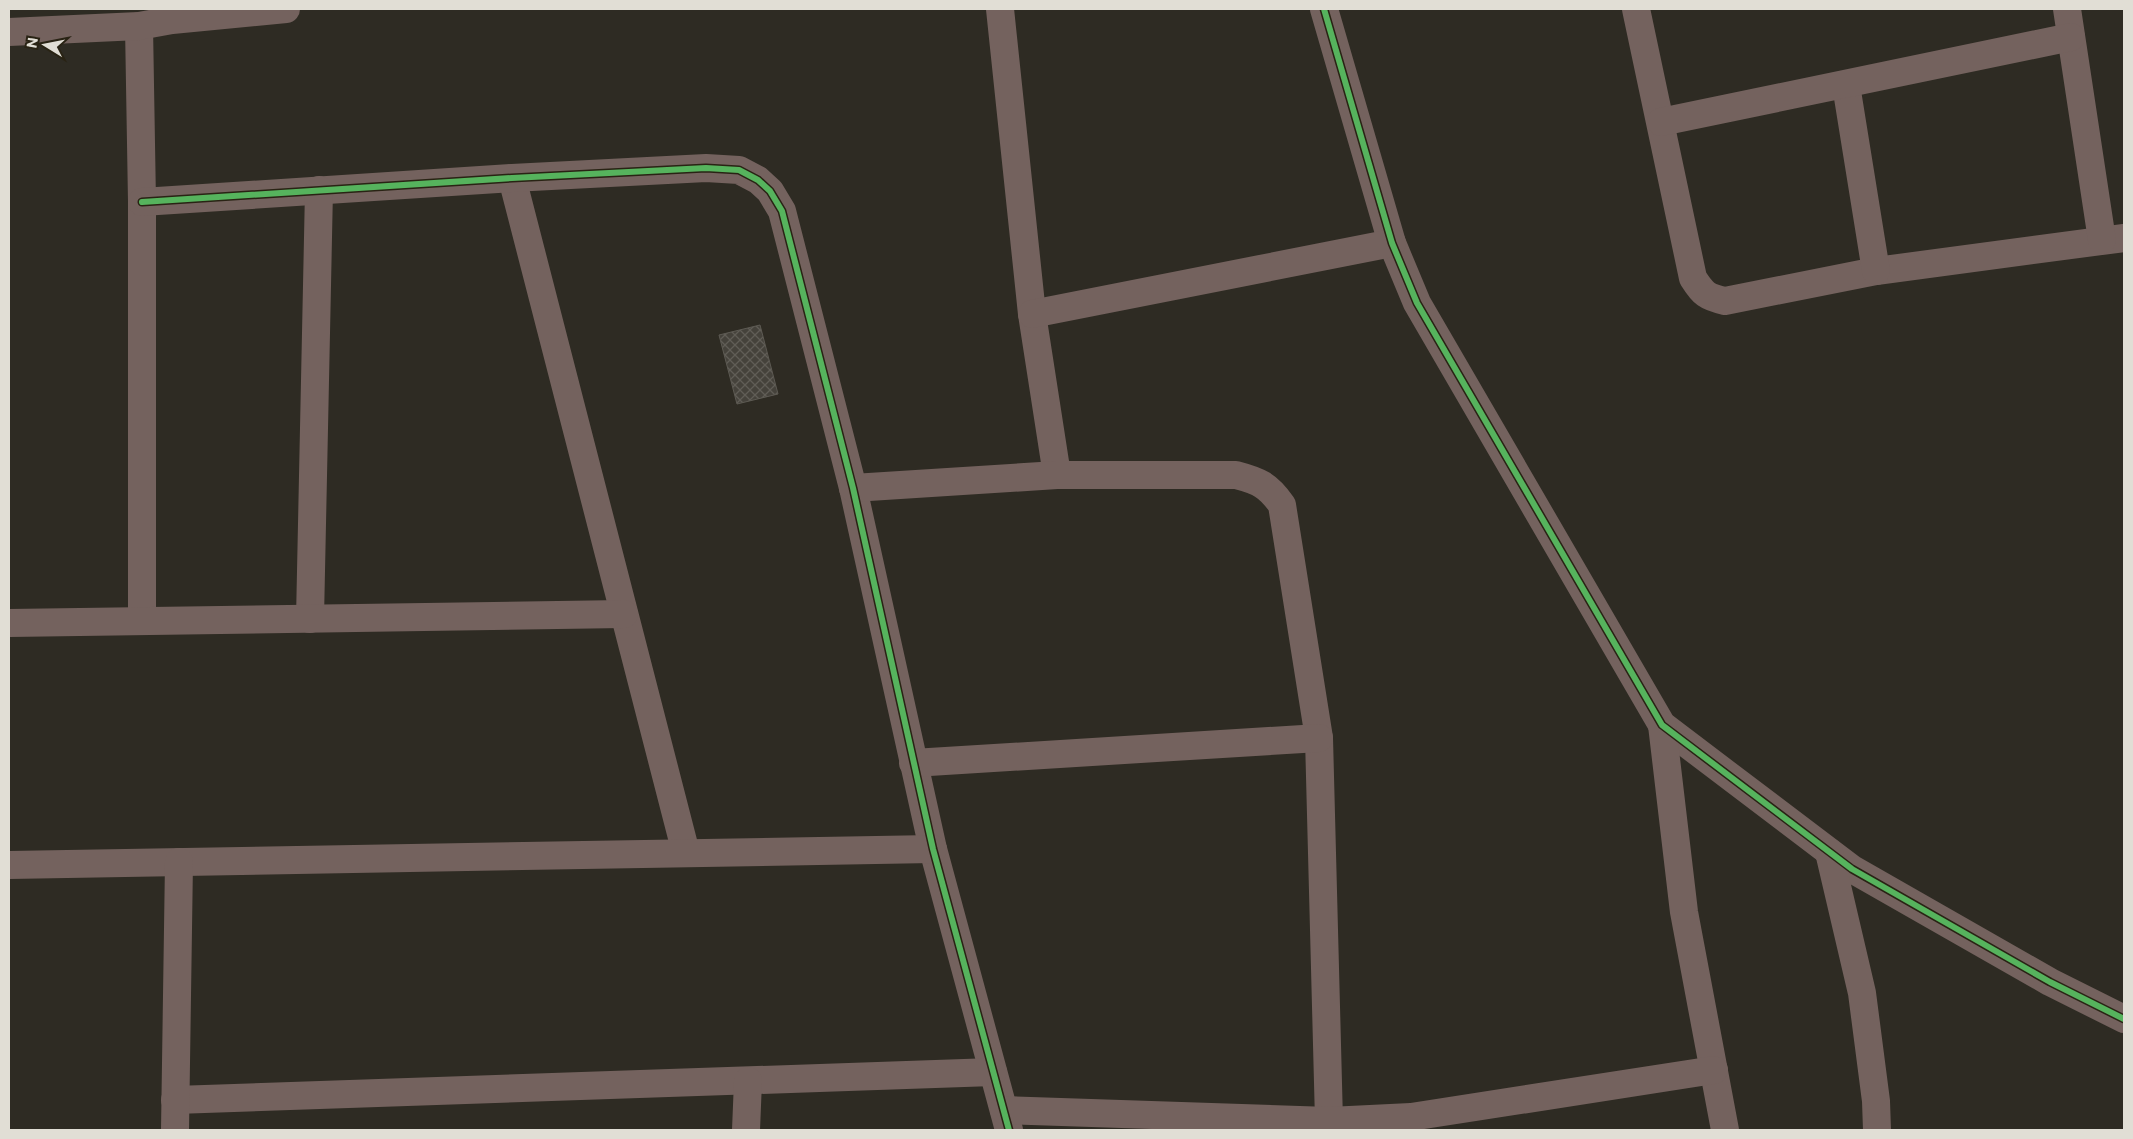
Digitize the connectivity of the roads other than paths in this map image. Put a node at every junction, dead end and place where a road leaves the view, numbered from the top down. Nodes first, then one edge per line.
1 (286, 9) edge
2 (1000, 9) edge
3 (1324, 9) edge
4 (1636, 9) edge
5 (2066, 9) edge
6 (172, 14) edge
7 (139, 26) junction
8 (9, 32) edge
9 (2071, 37) junction
10 (1846, 85) junction
11 (1661, 122) junction
12 (512, 178) junction
13 (319, 190) junction
14 (142, 202) junction
15 (2113, 239) edge
16 (1392, 243) junction
17 (1876, 271) junction
18 (1032, 314) junction
19 (1057, 475) junction
20 (853, 488) junction
21 (624, 614) junction
22 (310, 618) junction
23 (142, 621) junction
24 (9, 623) edge
25 (1662, 725) junction
26 (1319, 738) junction
27 (913, 762) junction
28 (933, 848) junction
29 (1829, 852) junction
30 (686, 853) junction
31 (179, 862) junction
32 (9, 865) edge
33 (2124, 1019) edge
34 (1714, 1070) junction
35 (993, 1072) junction
36 (748, 1080) junction
37 (175, 1100) junction
38 (1006, 1120) edge
39 (1329, 1121) junction
40 (1411, 1124) edge
41 (175, 1130) edge
42 (746, 1130) edge
43 (1725, 1130) edge
44 (1877, 1130) edge

1 - 6 street
2 - 18 street
3 - 16 street
4 - 11 street
5 - 9 street
6 - 7 street
7 - 8 street
7 - 14 street
9 - 10 street
9 - 15 street
10 - 11 street
10 - 17 street
11 - 17 street
12 - 13 street
12 - 20 street
12 - 21 street
13 - 14 street
13 - 22 street
14 - 23 street
15 - 17 street
16 - 18 street
16 - 25 street
18 - 19 street
19 - 20 street
19 - 26 street
20 - 27 street
21 - 22 street
21 - 30 street
22 - 23 street
23 - 24 street
25 - 29 street
25 - 34 street
26 - 27 street
26 - 39 street
27 - 28 street
28 - 30 street
28 - 35 street
29 - 33 street
29 - 44 street
30 - 31 street
31 - 32 street
31 - 37 street
34 - 40 street
34 - 43 street
35 - 36 street
35 - 38 street
36 - 37 street
36 - 42 street
37 - 41 street
38 - 39 street
39 - 40 street

